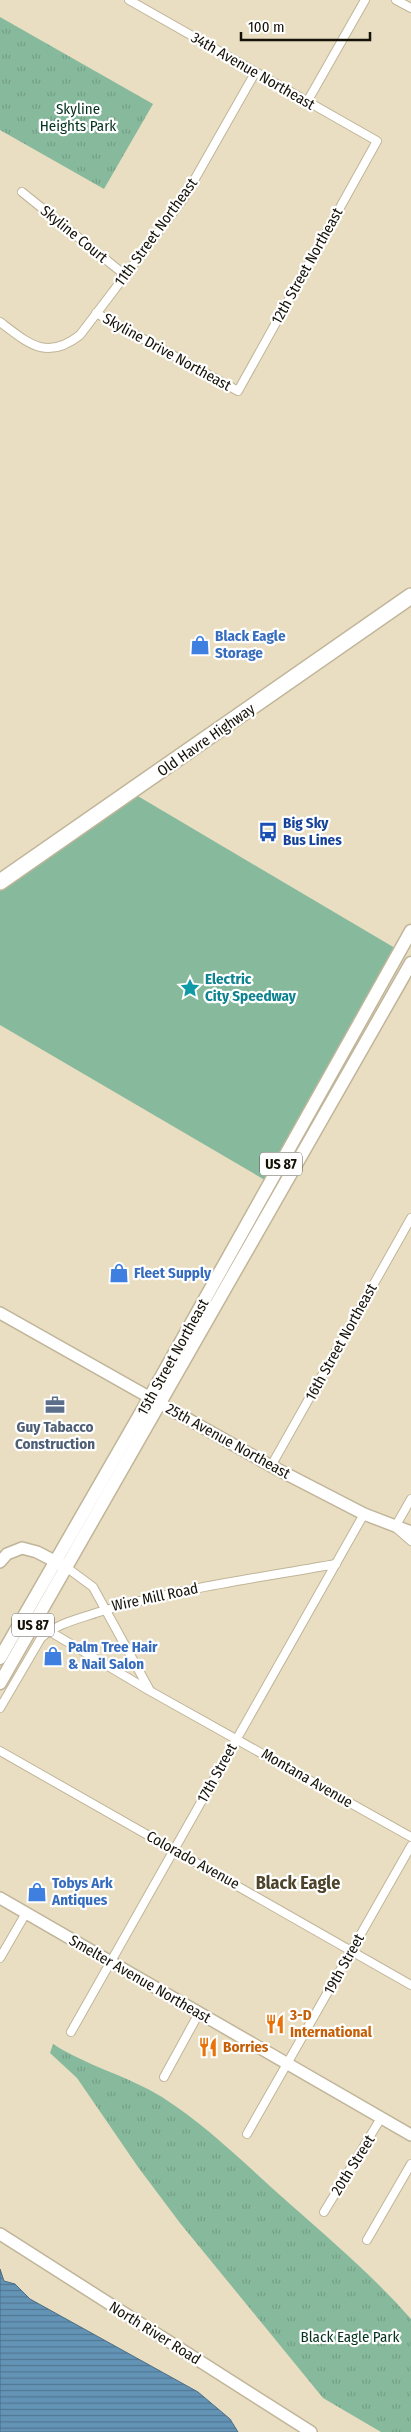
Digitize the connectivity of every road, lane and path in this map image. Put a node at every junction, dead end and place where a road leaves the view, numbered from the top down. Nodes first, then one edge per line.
1 (129, 0) edge
2 (365, 0) edge
3 (396, 0) edge
4 (411, 8) edge
5 (255, 73) junction
6 (307, 102) junction
7 (377, 141) joint
8 (22, 192) dead end
9 (125, 275) junction
10 (96, 313) junction
11 (0, 322) edge
12 (238, 391) joint
13 (410, 598) edge
14 (0, 882) edge
15 (411, 931) edge
16 (411, 963) edge
17 (411, 1218) edge
18 (0, 1313) edge
19 (155, 1400) junction
20 (272, 1466) junction
21 (411, 1498) edge
22 (364, 1514) junction
23 (394, 1527) junction
24 (410, 1535) edge
25 (0, 1562) edge
26 (336, 1564) junction
27 (60, 1565) junction
28 (107, 1610) junction
29 (49, 1631) junction
30 (0, 1658) edge
31 (0, 1683) edge
32 (150, 1691) junction
33 (0, 1708) edge
34 (237, 1738) junction
35 (0, 1751) edge
36 (411, 1837) edge
37 (411, 1846) edge
38 (175, 1850) junction
39 (0, 1898) edge
40 (26, 1913) junction
41 (352, 1950) junction
42 (0, 1958) edge
43 (111, 1962) junction
44 (411, 1985) edge
45 (198, 2013) junction
46 (71, 2032) dead end
47 (288, 2064) junction
48 (164, 2077) dead end
49 (381, 2118) junction
50 (248, 2134) dead end
51 (411, 2134) edge
52 (411, 2164) edge
53 (324, 2212) dead end
54 (0, 2234) edge
55 (367, 2240) dead end
56 (311, 2432) edge

1 - 5 street, 34th Avenue Northeast
2 - 6 street
3 - 4 street
5 - 6 street, 34th Avenue Northeast
5 - 9 street, 11th Street Northeast
6 - 7 street, 34th Avenue Northeast
7 - 12 street, 12th Street Northeast
8 - 9 street, Skyline Court
9 - 10 street, 11th Street Northeast
10 - 11 street, 11th Street Northeast
10 - 12 street, Skyline Drive Northeast
13 - 14 highway, Old Havre Highway
15 - 19 main road, 15th Street Northeast / US 87
16 - 19 main road, 15th Street Northeast / US 87
17 - 20 street, 16th Street Northeast
18 - 19 street, 25th Avenue Northeast
19 - 20 street, 25th Avenue Northeast
19 - 27 main road, 15th Street Northeast / US 87
20 - 22 street, 25th Avenue Northeast
21 - 23 street
22 - 23 street, 25th Avenue Northeast
22 - 26 street, 17th Street
23 - 24 street, 25th Avenue Northeast
25 - 27 street, Wire Mill Road
26 - 28 street, Wire Mill Road
26 - 34 street, 17th Street
27 - 28 street, Wire Mill Road
27 - 30 main road, US 87
27 - 31 main road, US 87
28 - 29 street
28 - 32 street
29 - 32 street, Montana Avenue
29 - 33 street
32 - 34 street, Montana Avenue
34 - 36 street, Montana Avenue
34 - 38 street, 17th Street
35 - 38 street, Colorado Avenue
37 - 41 street, 19th Street
38 - 41 street, Colorado Avenue
38 - 43 street, 17th Street
39 - 40 street, Smelter Avenue Northeast
40 - 42 street
40 - 43 street, Smelter Avenue Northeast
41 - 44 street, Colorado Avenue
41 - 47 street, 19th Street
43 - 45 street, Smelter Avenue Northeast
43 - 46 street, 17th Street
45 - 47 street, Smelter Avenue Northeast
45 - 48 street
47 - 49 street, Smelter Avenue Northeast
47 - 50 street, 19th Street
49 - 51 street, Smelter Avenue Northeast
49 - 53 street, 20th Street
52 - 55 street
54 - 56 street, North River Road

